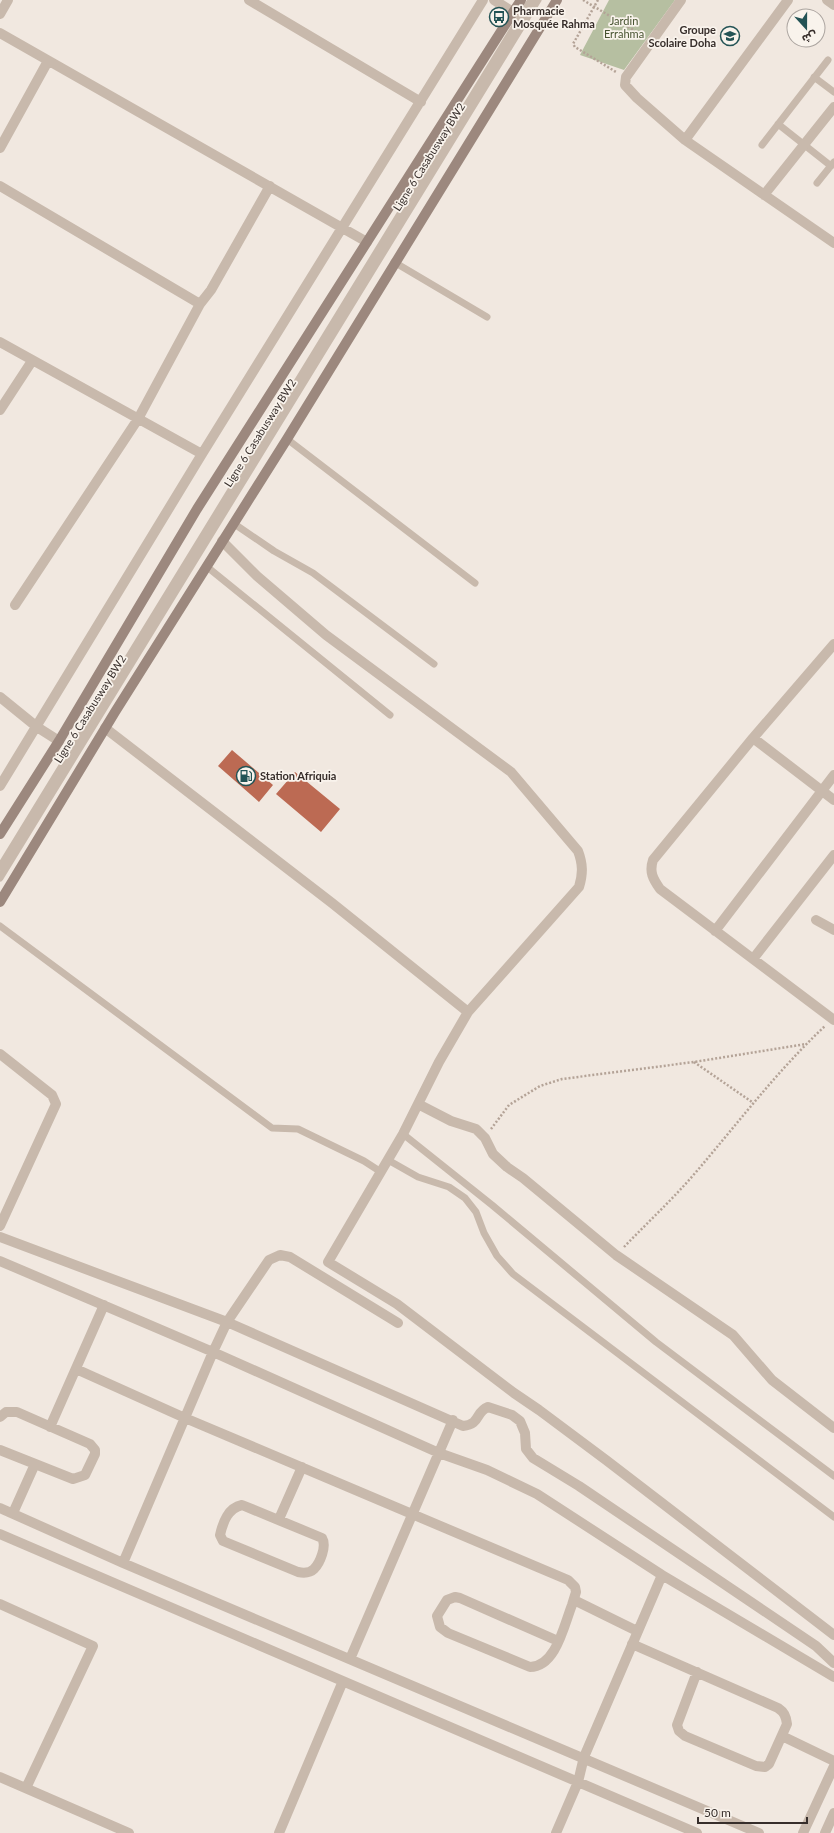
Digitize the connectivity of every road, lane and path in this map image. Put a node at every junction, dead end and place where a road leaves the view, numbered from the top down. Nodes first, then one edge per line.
1 (8, 0) edge
2 (249, 0) edge
3 (483, 0) edge
4 (494, 0) edge
5 (521, 0) edge
6 (531, 0) edge
7 (538, 0) edge
8 (556, 0) edge
9 (583, 0) edge
10 (598, 0) edge
11 (681, 0) edge
12 (788, 0) edge
13 (827, 0) edge
14 (834, 6) edge
15 (594, 7) junction
16 (513, 12) junction
17 (0, 14) edge
18 (0, 33) edge
19 (652, 41) junction
20 (828, 60) dead end
21 (48, 62) junction
22 (626, 77) junction
23 (814, 77) junction
24 (834, 92) edge
25 (421, 102) junction
26 (834, 107) edge
27 (778, 124) junction
28 (685, 140) junction
29 (805, 144) junction
30 (762, 145) dead end
31 (0, 148) edge
32 (832, 164) edge
33 (817, 184) dead end
34 (0, 186) edge
35 (270, 186) junction
36 (764, 195) junction
37 (342, 228) junction
38 (367, 242) junction
39 (834, 243) edge
40 (394, 262) junction
41 (200, 304) junction
42 (487, 317) dead end
43 (0, 342) edge
44 (32, 360) junction
45 (0, 410) edge
46 (138, 419) junction
47 (287, 439) junction
48 (202, 454) junction
49 (233, 523) junction
50 (222, 541) junction
51 (206, 566) junction
52 (475, 583) dead end
53 (15, 605) dead end
54 (834, 644) edge
55 (434, 664) dead end
56 (0, 697) edge
57 (390, 715) dead end
58 (37, 727) junction
59 (105, 728) junction
60 (753, 738) junction
61 (58, 741) junction
62 (834, 775) edge
63 (0, 786) edge
64 (822, 791) junction
65 (834, 800) edge
66 (0, 834) edge
67 (834, 856) edge
68 (0, 867) edge
69 (0, 878) edge
70 (0, 902) edge
71 (816, 920) dead end
72 (0, 926) edge
73 (715, 930) junction
74 (834, 930) edge
75 (753, 959) junction
76 (468, 1012) junction
77 (833, 1019) edge
78 (806, 1044) junction
79 (0, 1054) edge
80 (694, 1062) junction
81 (752, 1102) junction
82 (418, 1104) junction
83 (403, 1134) junction
84 (485, 1138) junction
85 (388, 1160) junction
86 (381, 1172) junction
87 (0, 1226) edge
88 (0, 1237) edge
89 (616, 1255) junction
90 (0, 1261) edge
91 (104, 1305) junction
92 (227, 1322) junction
93 (398, 1323) dead end
94 (213, 1352) junction
95 (76, 1369) junction
96 (0, 1417) edge
97 (185, 1418) junction
98 (453, 1420) junction
99 (50, 1427) junction
100 (834, 1428) edge
101 (0, 1450) edge
102 (439, 1453) junction
103 (35, 1464) junction
104 (302, 1467) junction
105 (834, 1476) edge
106 (0, 1508) edge
107 (14, 1513) junction
108 (412, 1513) junction
109 (834, 1517) edge
110 (279, 1519) junction
111 (0, 1534) edge
112 (123, 1563) junction
113 (662, 1575) junction
114 (574, 1600) junction
115 (0, 1604) edge
116 (637, 1631) junction
117 (834, 1635) edge
118 (558, 1641) junction
119 (632, 1644) junction
120 (350, 1659) junction
121 (834, 1663) edge
122 (696, 1672) junction
123 (834, 1677) edge
124 (343, 1681) junction
125 (782, 1736) junction
126 (584, 1758) junction
127 (834, 1761) edge
128 (834, 1766) edge
129 (0, 1777) edge
130 (578, 1782) junction
131 (26, 1788) junction
132 (834, 1813) edge
133 (129, 1833) edge
134 (279, 1833) edge
135 (556, 1833) edge
136 (697, 1833) edge
137 (759, 1833) edge
138 (803, 1833) edge
139 (825, 1833) edge

1 - 17 street
2 - 25 street
3 - 25 street
4 - 16 street
5 - 16 main road
6 - 68 lane, Ligne 6 Casabusway BW2
7 - 69 lane, Ligne 6 Casabusway BW2
8 - 40 main road
9 - 15 path
10 - 15 path
11 - 19 street
12 - 28 street
13 - 14 street
15 - 19 path
15 - 22 path
16 - 38 main road
18 - 21 street
19 - 22 street
20 - 23 lane
21 - 31 street
21 - 35 street
22 - 28 street
23 - 24 lane
23 - 27 lane
25 - 37 street
26 - 29 street
27 - 29 lane
27 - 30 lane
28 - 36 street
29 - 32 lane
29 - 36 street
32 - 33 lane
34 - 41 street
35 - 37 street
35 - 41 street
36 - 39 street
37 - 38 street
37 - 48 street
38 - 61 main road
40 - 42 lane
40 - 47 main road
41 - 46 street
43 - 44 street
44 - 45 street
44 - 46 street
46 - 48 street
46 - 53 street
47 - 49 main road
47 - 52 lane
48 - 58 street
49 - 50 main road
49 - 55 lane
50 - 51 main road
50 - 76 street
51 - 57 lane
51 - 59 main road
54 - 60 street
56 - 58 street
58 - 61 street
58 - 63 street
59 - 70 main road
59 - 76 street
60 - 64 street
60 - 73 street
61 - 66 main road
62 - 64 street
64 - 65 street
64 - 73 street
67 - 75 street
71 - 74 street
72 - 86 lane
73 - 75 street
75 - 77 street
76 - 82 street
77 - 78 path
78 - 80 path
78 - 81 path
79 - 87 street
80 - 81 path
80 - 84 path
81 - 89 path
82 - 83 street
82 - 84 street
83 - 85 street
83 - 105 lane
84 - 89 street
85 - 86 street
85 - 109 lane
86 - 117 street
88 - 92 street
89 - 100 street
90 - 91 street
91 - 94 street
91 - 95 street
92 - 93 street
92 - 94 street
92 - 98 street
94 - 97 street
94 - 102 street
95 - 97 street
95 - 99 street
96 - 99 street
97 - 104 street
97 - 112 street
98 - 102 street
98 - 121 street
99 - 103 street
101 - 103 street
102 - 108 street
102 - 113 street
103 - 107 street
104 - 108 street
104 - 110 street
106 - 107 street
107 - 112 street
108 - 114 street
108 - 120 street
110 - 110 street
111 - 124 street
112 - 120 street
113 - 116 street
113 - 123 street
114 - 116 street
114 - 118 street
115 - 131 street
116 - 119 street
118 - 118 street
119 - 122 street
119 - 126 street
120 - 126 street
122 - 125 street
122 - 125 street
124 - 130 street
124 - 134 street
125 - 127 street
126 - 130 street
126 - 137 street
128 - 138 street
129 - 131 street
130 - 135 street
130 - 136 street
131 - 133 street
132 - 139 street

